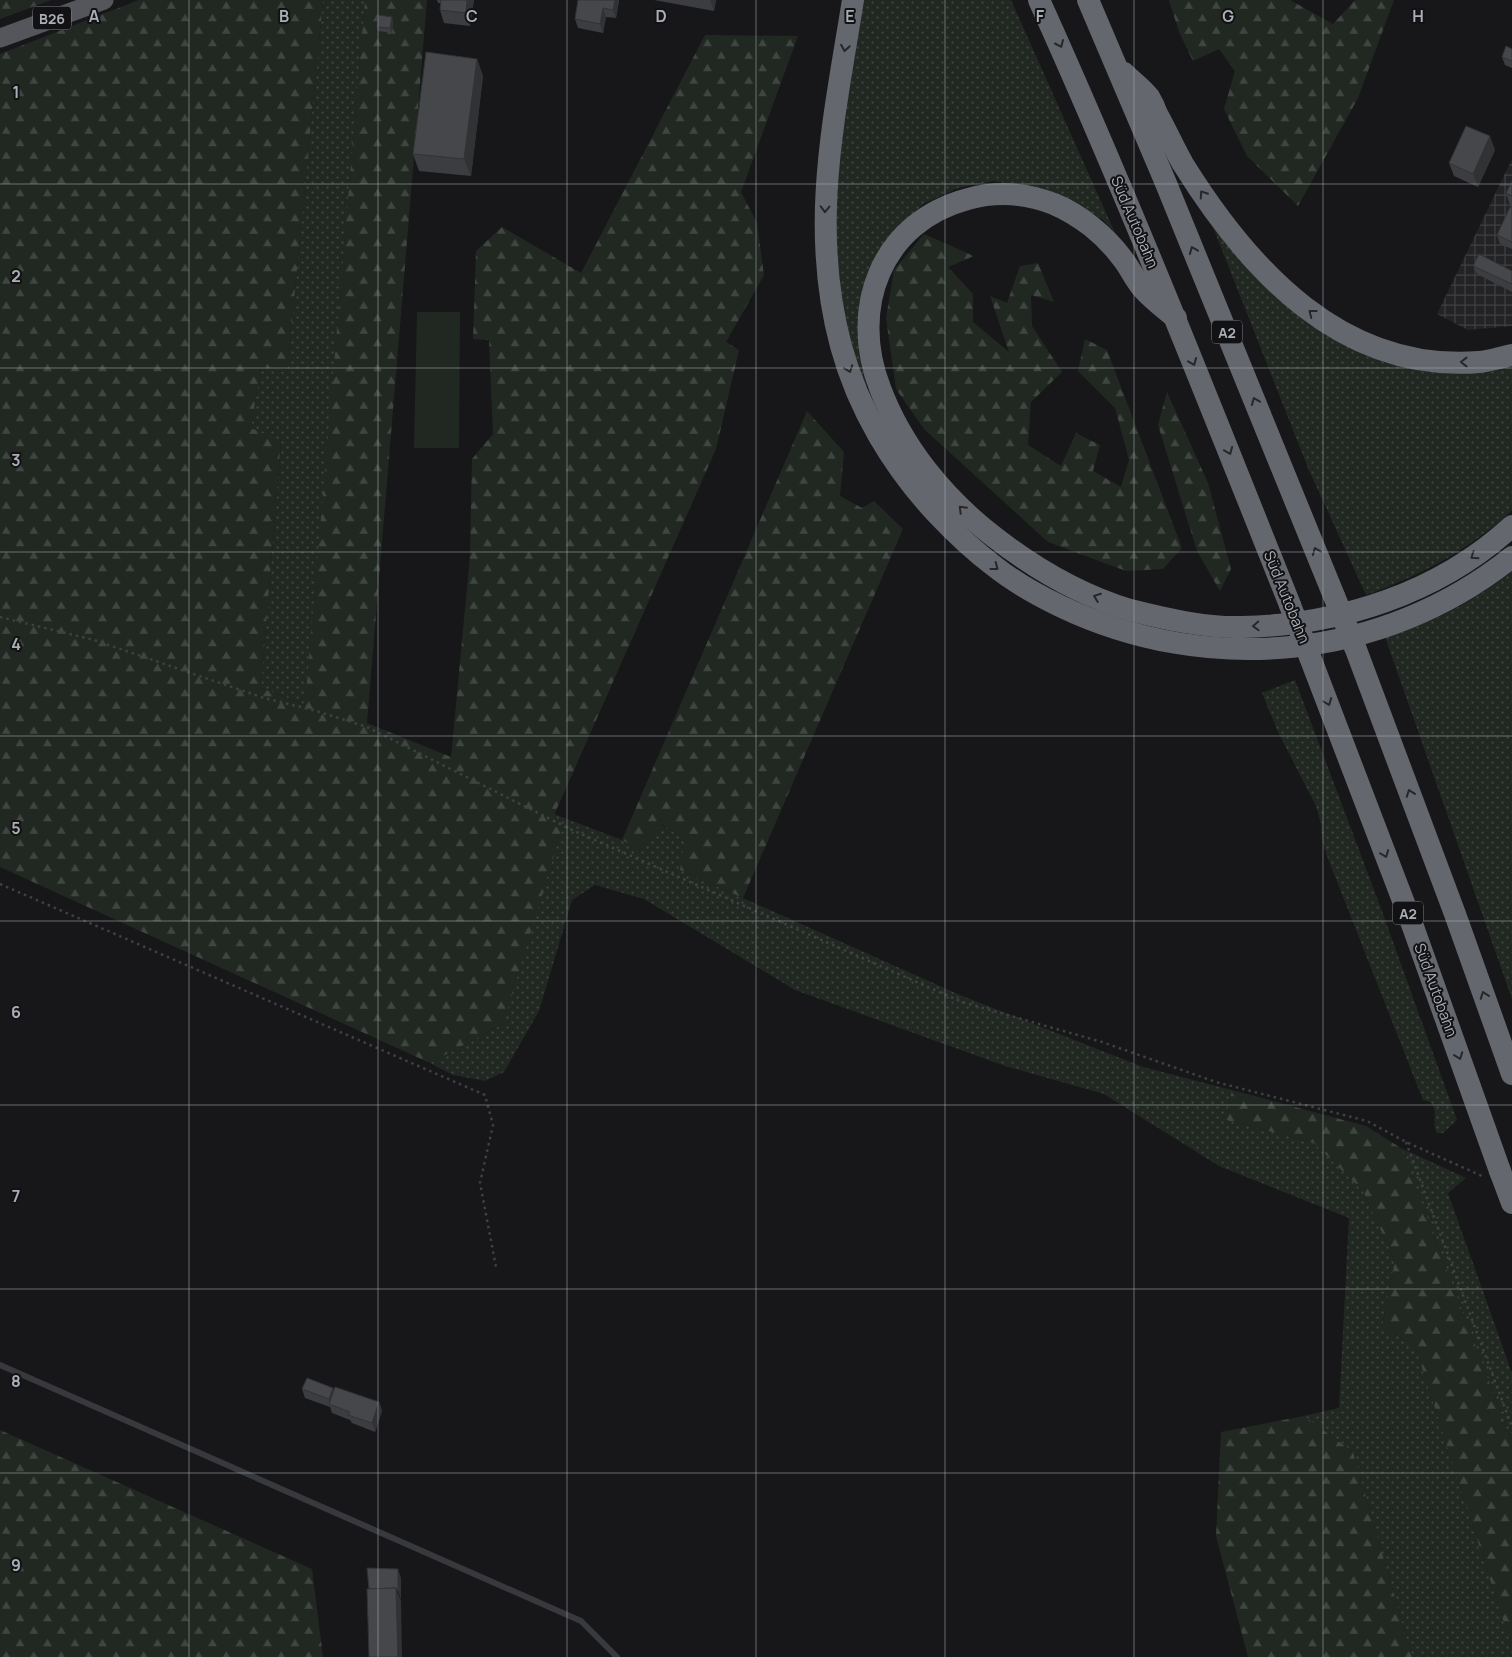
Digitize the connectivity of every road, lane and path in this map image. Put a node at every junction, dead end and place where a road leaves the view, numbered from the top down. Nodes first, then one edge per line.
1 (104, 0) edge
2 (853, 0) edge
3 (1040, 0) edge
4 (1088, 0) edge
5 (0, 38) edge
6 (1118, 68) junction
7 (1176, 318) junction
8 (1512, 355) edge
9 (1512, 526) edge
10 (1512, 556) edge
11 (0, 617) edge
12 (0, 884) edge
13 (1512, 1074) edge
14 (1406, 1142) junction
15 (1493, 1174) junction
16 (1512, 1203) edge
17 (496, 1267) dead end
18 (0, 1366) edge
19 (1512, 1427) edge
20 (616, 1657) edge

1 - 5 main road, B26
2 -> 10 highway
3 -> 7 highway, Süd Autobahn / A2
4 - 6 highway, A2
8 -> 6 highway
13 -> 6 highway, A2, bridge
9 -> 7 highway
7 -> 15 highway, Süd Autobahn / A2, bridge
11 - 14 path
12 - 17 path
14 - 15 path
14 - 19 path
15 - 16 highway, Süd Autobahn / A2, bridge
18 - 20 lane

